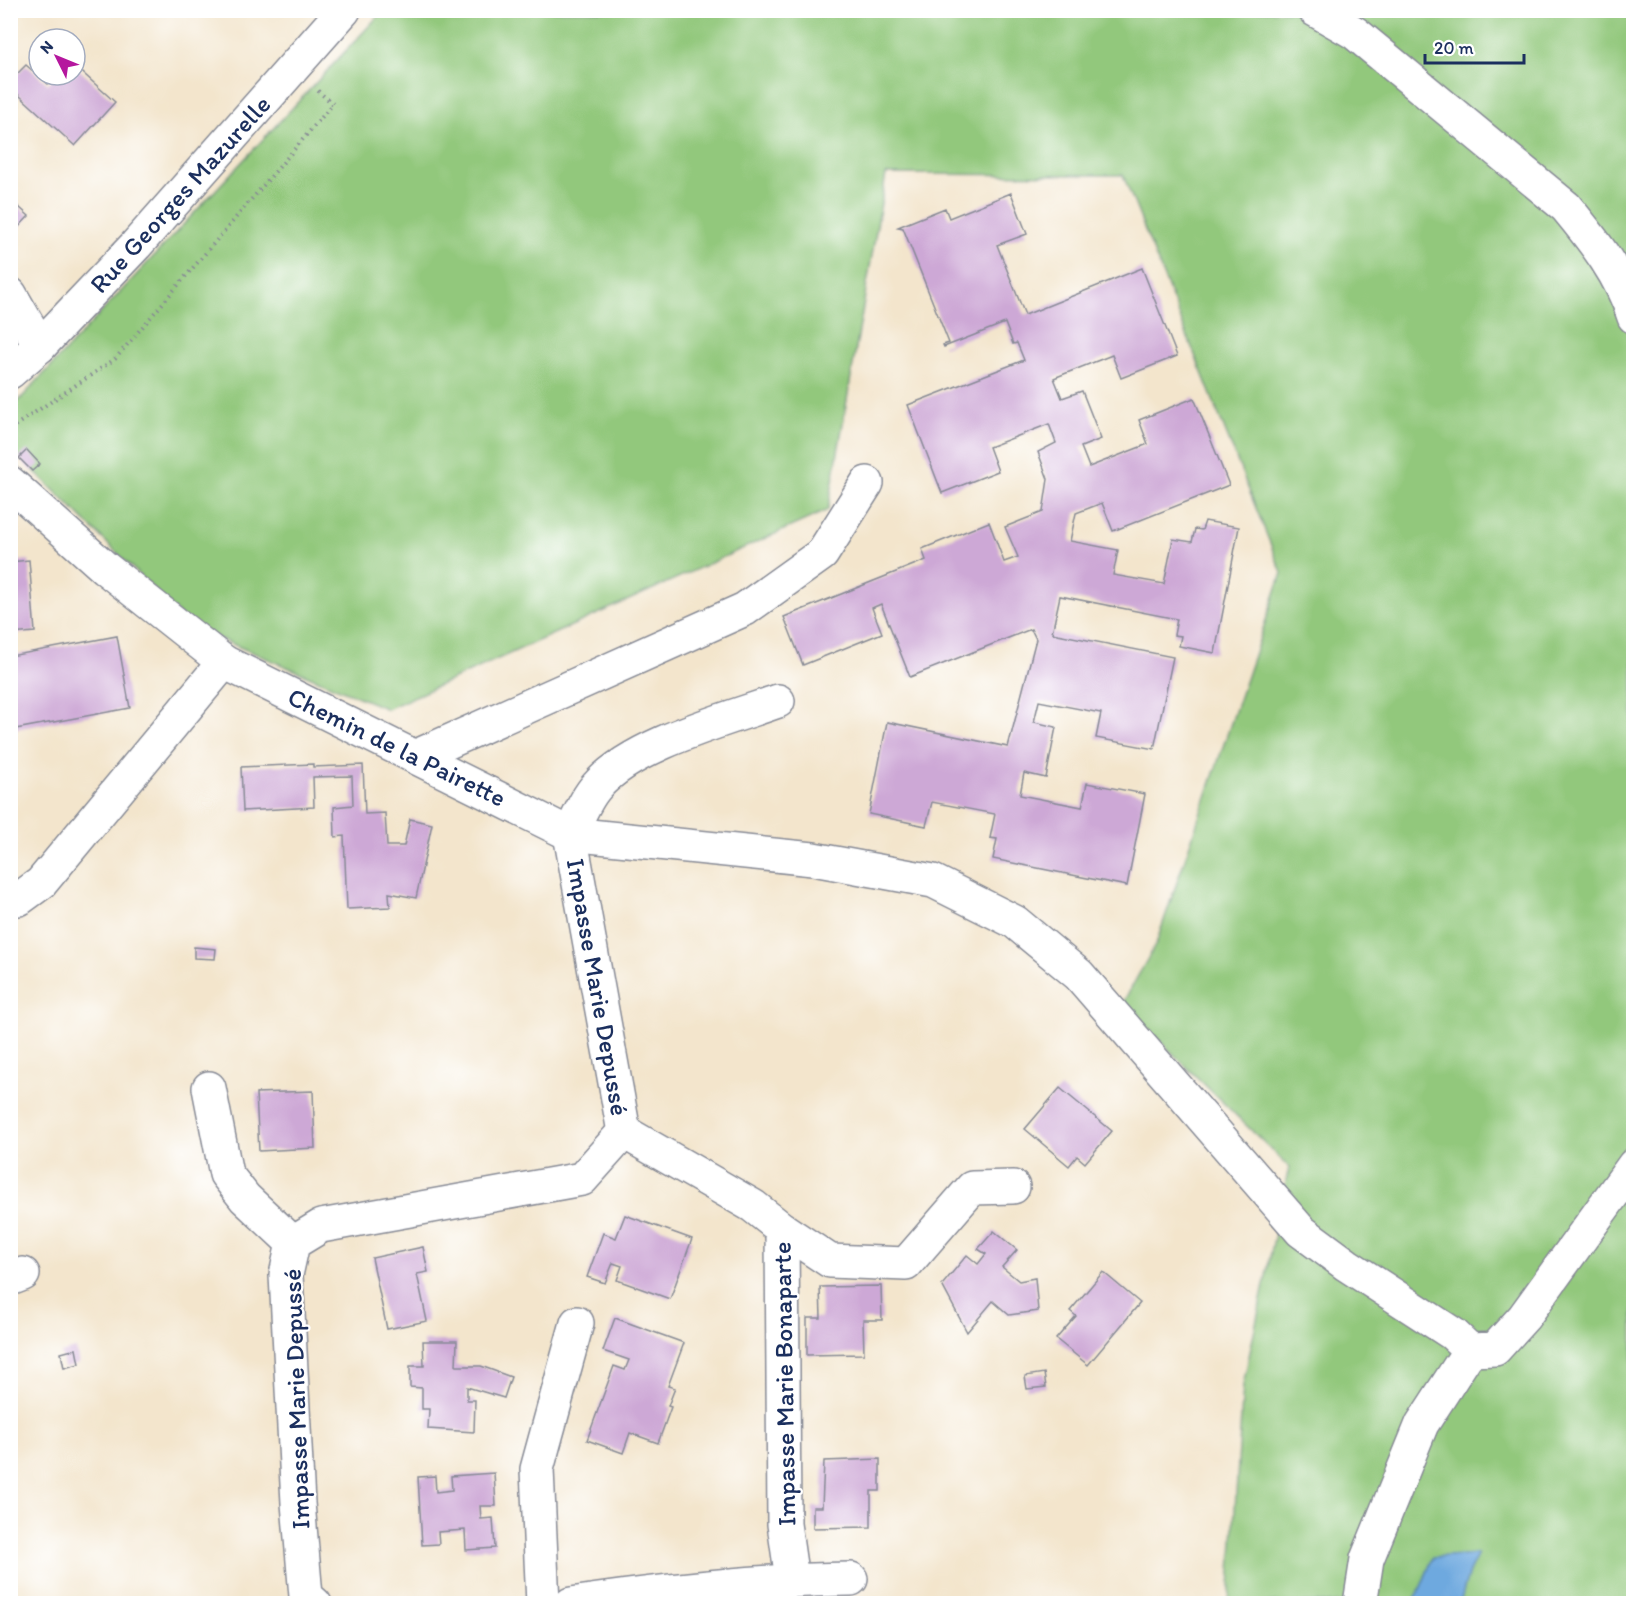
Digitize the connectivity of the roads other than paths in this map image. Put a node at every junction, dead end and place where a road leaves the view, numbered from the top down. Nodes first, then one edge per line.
1 (344, 10) edge
2 (1315, 10) edge
3 (10, 294) edge
4 (1634, 317) edge
5 (40, 346) junction
6 (10, 372) edge
7 (10, 483) edge
8 (867, 483) dead end
9 (224, 662) junction
10 (778, 700) dead end
11 (417, 756) junction
12 (570, 834) junction
13 (10, 899) edge
14 (209, 1088) dead end
15 (624, 1132) junction
16 (1634, 1165) edge
17 (1013, 1187) dead end
18 (782, 1228) junction
19 (292, 1243) junction
20 (577, 1323) dead end
21 (1470, 1350) junction
22 (851, 1579) dead end
23 (792, 1580) junction
24 (315, 1604) edge
25 (543, 1604) edge
26 (571, 1604) edge
27 (1360, 1604) edge

1 - 5 street, Rue Georges Mazurelle
2 - 4 street
3 - 5 street
5 - 6 street, Rue Georges Mazurelle
7 - 9 street, Chemin de la Pairette
8 - 11 street
9 - 11 street, Chemin de la Pairette
9 - 13 street
10 - 12 street
11 - 12 street, Chemin de la Pairette
12 - 15 street, Impasse Marie Depussé
12 - 21 street
14 - 19 street
15 - 18 street, Impasse Marie Bonaparte
15 - 19 street, Impasse Marie Depussé
16 - 21 street
17 - 18 street
18 - 23 street, Impasse Marie Bonaparte
19 - 24 street, Impasse Marie Depussé
20 - 25 street
21 - 27 street
22 - 23 street
23 - 26 street

